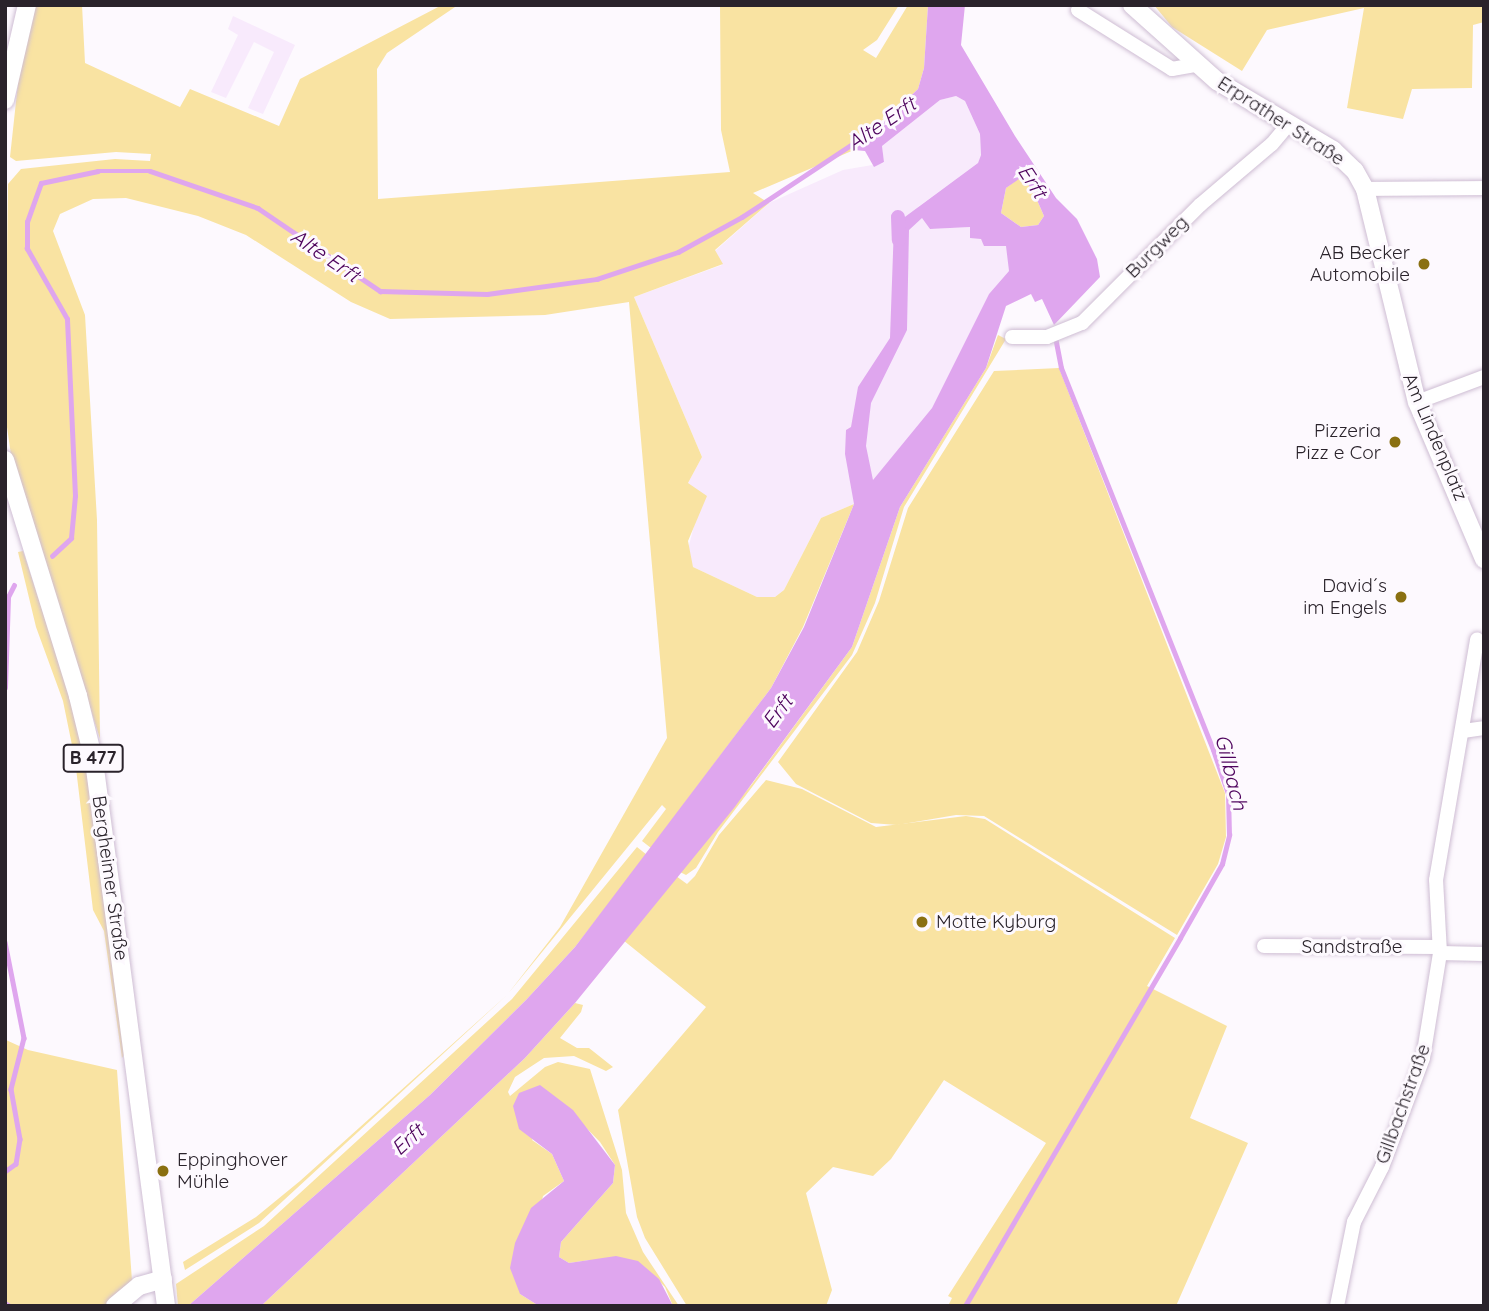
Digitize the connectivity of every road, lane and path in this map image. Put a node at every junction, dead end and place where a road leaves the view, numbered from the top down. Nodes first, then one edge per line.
1 (27, 5) edge
2 (1132, 5) edge
3 (1078, 10) dead end
4 (1195, 65) junction
5 (5, 100) edge
6 (1289, 124) junction
7 (1484, 188) edge
8 (1364, 189) junction
9 (1012, 337) dead end
10 (1484, 377) edge
11 (1417, 402) junction
12 (5, 460) edge
13 (1484, 559) edge
14 (1477, 639) dead end
15 (1484, 728) edge
16 (1463, 731) junction
17 (1264, 946) dead end
18 (1440, 950) junction
19 (1484, 954) edge
20 (163, 1279) junction
21 (115, 1306) edge
22 (166, 1306) edge
23 (1337, 1306) edge

1 - 5 main road
2 - 4 main road, Erprather Straße
3 - 4 street, Erprather Straße
4 - 6 main road, Erprather Straße
6 - 8 main road, Erprather Straße
6 - 9 street, Burgweg
7 - 8 street
8 - 11 main road, Am Lindenplatz
10 - 11 street
11 - 13 main road, Am Lindenplatz
12 - 20 main road, Bergheimer Straße / B 477
14 - 16 street, Gillbachstraße
15 - 16 street
16 - 18 street, Gillbachstraße
17 - 18 street, Sandstraße
18 - 19 street, Sandstraße
18 - 23 street, Gillbachstraße
20 - 21 main road
20 - 22 main road, Bergheimer Straße / B 477

